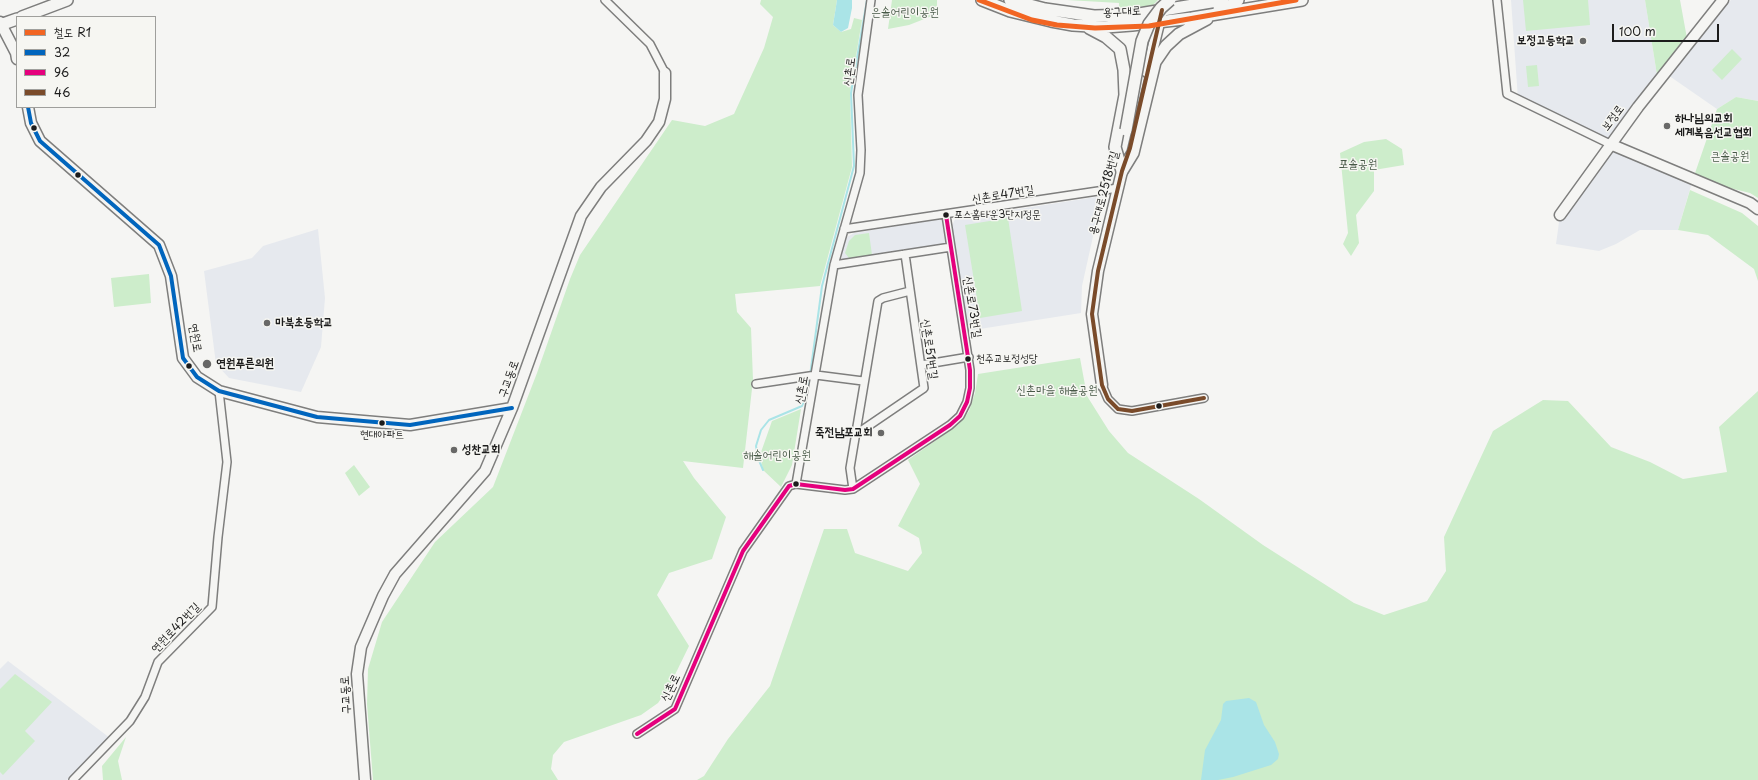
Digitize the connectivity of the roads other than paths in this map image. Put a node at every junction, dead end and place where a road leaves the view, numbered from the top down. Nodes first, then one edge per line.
1 (67, 0) edge
2 (605, 0) edge
3 (871, 0) edge
4 (982, 0) edge
5 (1010, 0) edge
6 (1170, 0) edge
7 (1222, 0) edge
8 (1238, 0) edge
9 (1302, 0) edge
10 (1498, 0) edge
11 (1723, 0) edge
12 (1162, 10) junction
13 (25, 16) edge
14 (1117, 16) junction
15 (1212, 16) junction
16 (1192, 18) junction
17 (16, 19) edge
18 (1159, 23) junction
19 (1, 24) edge
20 (1073, 25) junction
21 (1085, 26) junction
22 (16, 53) edge
23 (665, 74) joint
24 (28, 108) edge
25 (1610, 144) junction
26 (1122, 171) junction
27 (1118, 188) junction
28 (1758, 209) edge
29 (946, 215) junction
30 (1560, 215) dead end
31 (844, 229) junction
32 (951, 247) junction
33 (904, 254) junction
34 (834, 265) junction
35 (910, 291) junction
36 (969, 357) junction
37 (921, 365) junction
38 (816, 374) junction
39 (863, 381) junction
40 (756, 384) dead end
41 (1102, 385) joint
42 (219, 391) junction
43 (1204, 398) dead end
44 (512, 408) junction
45 (855, 435) junction
46 (796, 484) junction
47 (853, 489) junction
48 (637, 734) dead end
49 (73, 780) edge
50 (365, 780) edge

1 - 13 main road
2 - 23 street, 구교동로
3 - 31 street, 신촌로
4 - 20 main road, 용구대로
5 - 14 main road, 용구대로
6 - 26 main road, bridge
7 - 12 main road, 용구대로
8 - 16 main road
9 - 15 main road, 용구대로
10 - 25 street
11 - 25 street, 보정로
12 - 14 main road, 용구대로
12 - 18 street, 용구대로2518번길
14 - 20 main road
15 - 16 main road, 용구대로
15 - 26 main road
16 - 18 main road, 용구대로
17 - 19 main road
18 - 21 main road, 용구대로
18 - 26 street, 용구대로2518번길
19 - 22 street
20 - 21 main road, 용구대로
21 - 26 main road
23 - 44 street, 구교동로
24 - 42 street, 연원로
25 - 28 street, 보정로
25 - 30 street
26 - 27 street, 용구대로2518번길
27 - 29 street, 신촌로47번길
27 - 41 street, 용구대로2518번길
29 - 31 street, 신촌로47번길
29 - 32 street, 신촌로73번길
31 - 34 street, 신촌로
32 - 33 street
32 - 36 street, 신촌로73번길
33 - 34 street
33 - 35 street, 신촌로51번길
34 - 38 street, 신촌로
35 - 37 street, 신촌로51번길
35 - 39 street
36 - 37 street
36 - 47 street, 신촌로73번길
37 - 45 street, 신촌로51번길
38 - 39 street
38 - 40 street
38 - 46 street, 신촌로
39 - 45 street
41 - 43 street
42 - 44 street, 연원로
42 - 49 street, 연원로42번길
44 - 50 street, 구교동로
45 - 47 street
46 - 47 street
46 - 48 street, 신촌로

